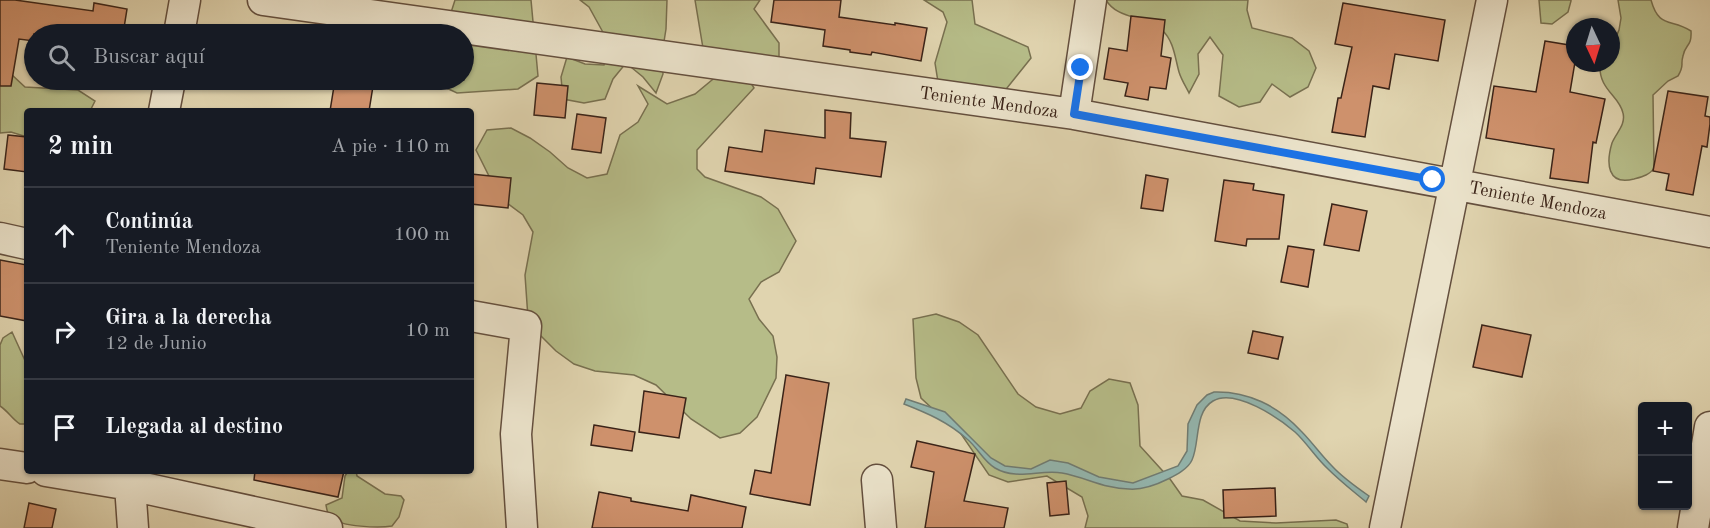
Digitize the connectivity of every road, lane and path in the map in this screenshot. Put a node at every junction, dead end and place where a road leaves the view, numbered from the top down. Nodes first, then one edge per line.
1 (186, 0) edge
2 (263, 0) edge
3 (1090, 0) edge
4 (1491, 0) edge
5 (181, 24) edge
6 (434, 24) edge
7 (474, 30) edge
8 (168, 90) edge
9 (165, 108) edge
10 (1074, 114) junction
11 (1455, 184) junction
12 (1710, 232) edge
13 (0, 238) edge
14 (24, 243) edge
15 (474, 317) edge
16 (1710, 428) edge
17 (0, 464) edge
18 (24, 468) edge
19 (82, 474) edge
20 (130, 478) edge
21 (877, 480) dead end
22 (133, 528) edge
23 (327, 528) edge
24 (522, 528) edge
25 (881, 528) edge
26 (1385, 528) edge
27 (1693, 528) edge

1 - 5 street
2 - 6 street, Teniente Mendoza
3 - 10 street
4 - 11 street
7 - 10 street, Teniente Mendoza
8 - 9 street
10 - 11 street, Teniente Mendoza
11 - 12 street, Teniente Mendoza
11 - 26 street
13 - 14 street
15 - 24 street
16 - 27 street
17 - 18 street
19 - 20 street
20 - 22 street
20 - 23 street
21 - 25 street

